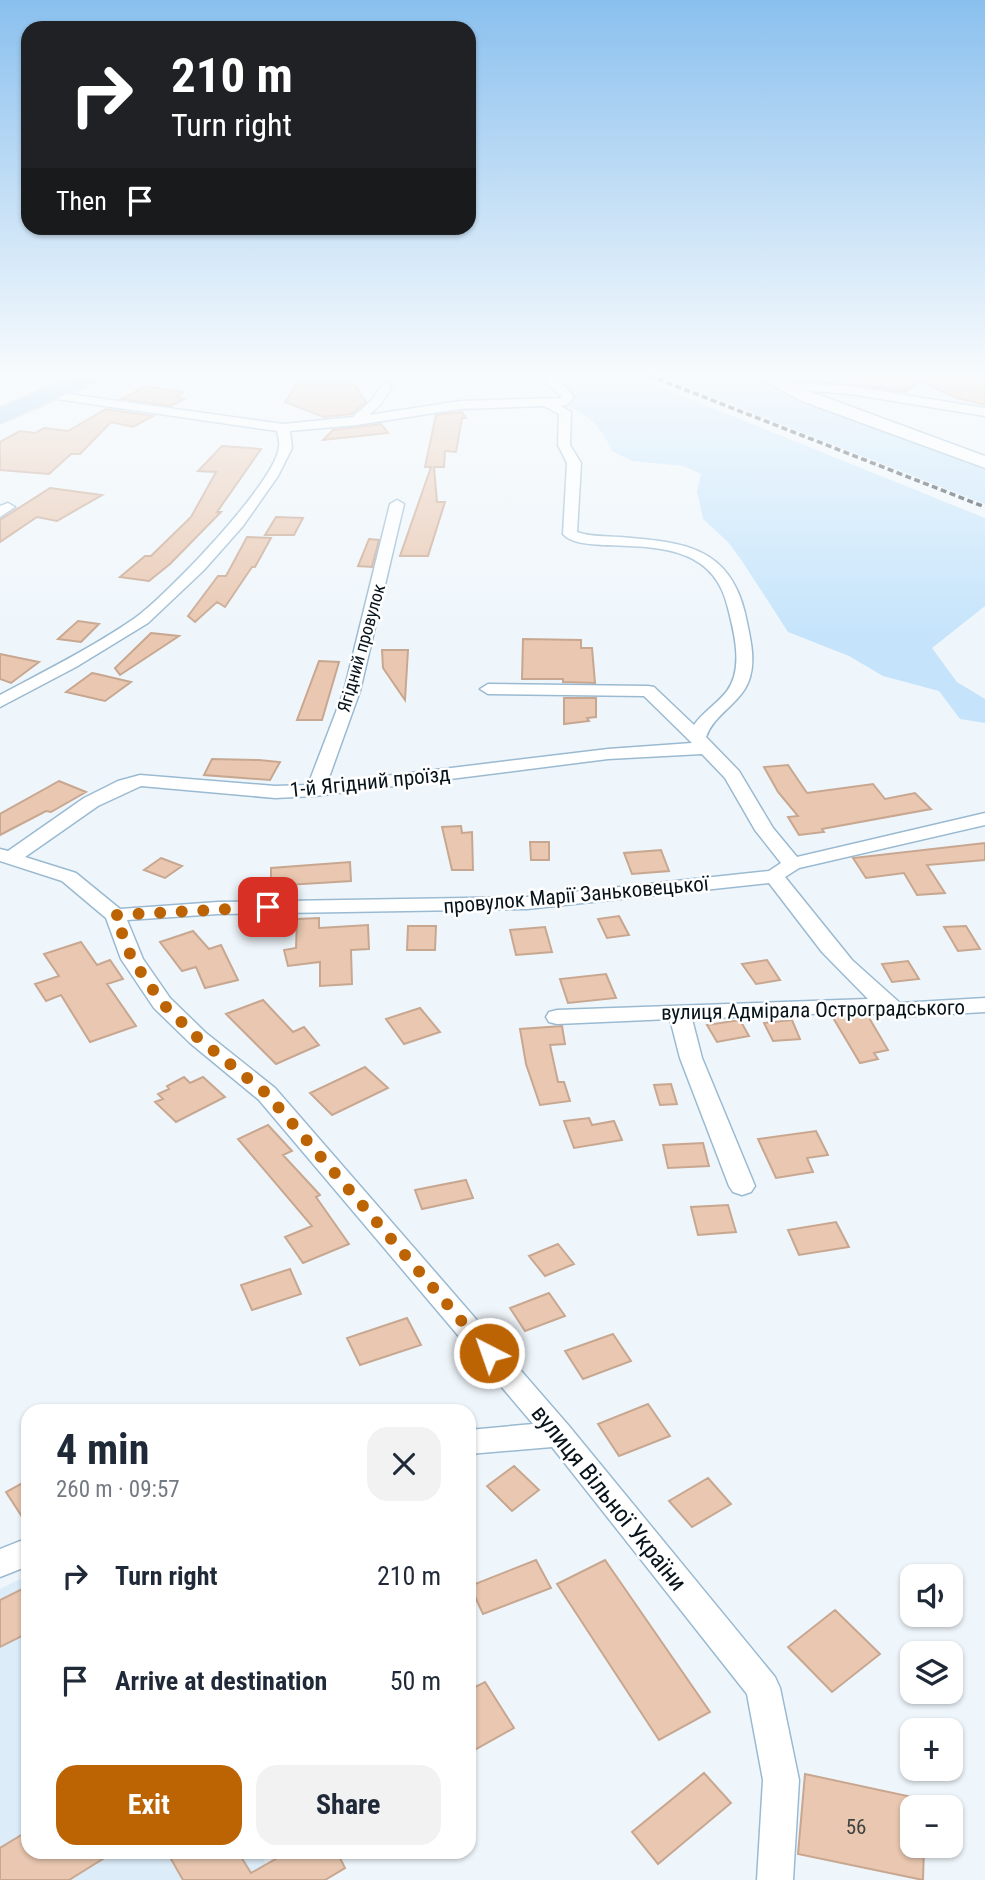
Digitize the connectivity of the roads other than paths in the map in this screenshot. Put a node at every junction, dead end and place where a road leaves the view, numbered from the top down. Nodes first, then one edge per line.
1 (279, 460) edge
2 (571, 460) edge
3 (397, 504) dead end
4 (488, 689) dead end
5 (0, 702) edge
6 (702, 743) junction
7 (315, 790) junction
8 (985, 819) edge
9 (7, 856) edge
10 (783, 870) junction
11 (115, 915) junction
12 (985, 1005) edge
13 (895, 1010) junction
14 (678, 1012) junction
15 (557, 1017) dead end
16 (742, 1186) dead end
17 (559, 1434) junction
18 (476, 1441) edge
19 (21, 1555) edge
20 (0, 1563) edge
21 (775, 1880) edge

1 - 5 street
2 - 6 street
3 - 7 street, Ягідний провулок
4 - 6 street
6 - 7 street, 1-й Ягідний проїзд
6 - 10 street
7 - 9 street, 1-й Ягідний проїзд
8 - 10 street, провулок Марії Заньковецької
9 - 11 street, вулиця Вільної України
10 - 11 street, провулок Марії Заньковецької
10 - 13 street
11 - 17 street, вулиця Вільної України
12 - 13 street, вулиця Адмірала Остроградського
13 - 14 street, вулиця Адмірала Остроградського
14 - 15 street, вулиця Адмірала Остроградського
14 - 16 street
17 - 18 street
17 - 21 street, вулиця Вільної України
19 - 20 street

